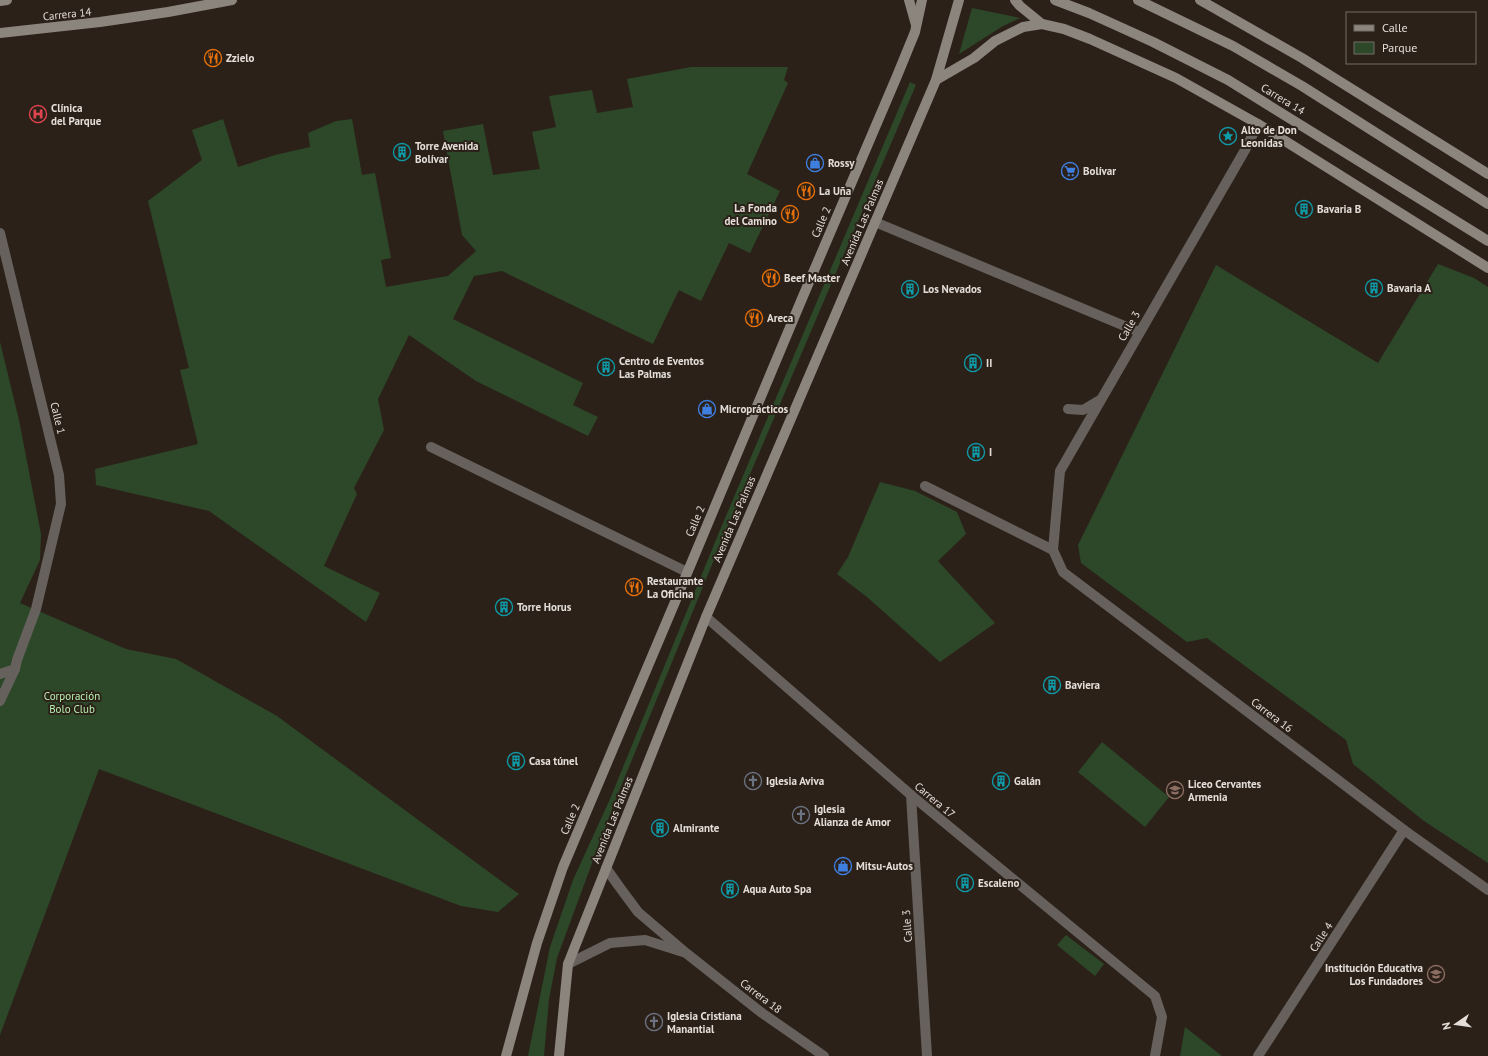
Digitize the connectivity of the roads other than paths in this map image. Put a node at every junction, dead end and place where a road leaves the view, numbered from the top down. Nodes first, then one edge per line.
1 (7, 0) edge
2 (232, 0) edge
3 (909, 0) edge
4 (922, 0) edge
5 (959, 0) edge
6 (1015, 0) edge
7 (1054, 0) edge
8 (1138, 0) edge
9 (1200, 0) edge
10 (0, 1) edge
11 (1042, 24) junction
12 (916, 25) junction
13 (0, 34) edge
14 (936, 80) junction
15 (1258, 124) junction
16 (1488, 174) edge
17 (1488, 204) edge
18 (875, 222) junction
19 (0, 233) edge
20 (1488, 241) edge
21 (1488, 268) edge
22 (1139, 332) junction
23 (1100, 400) junction
24 (1068, 408) dead end
25 (431, 447) dead end
26 (925, 486) dead end
27 (1053, 550) junction
28 (687, 572) junction
29 (706, 617) junction
30 (15, 669) junction
31 (0, 674) edge
32 (0, 701) edge
33 (910, 795) junction
34 (1404, 830) junction
35 (606, 868) junction
36 (1488, 890) edge
37 (686, 953) junction
38 (568, 964) junction
39 (506, 1056) edge
40 (559, 1056) edge
41 (824, 1056) edge
42 (927, 1056) edge
43 (1155, 1056) edge
44 (1258, 1056) edge

1 - 10 main road
2 - 13 main road, Carrera 14
3 - 12 main road
4 - 12 main road, Calle 2
5 - 14 main road, Avenida Las Palmas
6 - 11 main road
7 - 20 main road, Carrera 14
8 - 17 main road, Carrera 14
9 - 16 main road
11 - 14 main road
11 - 15 main road
12 - 28 main road, Calle 2
14 - 18 main road, Avenida Las Palmas
15 - 21 main road
15 - 22 street, Calle 3
18 - 22 street
18 - 29 main road, Avenida Las Palmas
19 - 30 street, Calle 1
22 - 23 street, Calle 3
23 - 24 street
23 - 27 street, Calle 3
25 - 28 street
26 - 27 street
27 - 34 street, Carrera 16
28 - 39 main road, Calle 2
29 - 33 street, Carrera 17
29 - 35 main road, Avenida Las Palmas
30 - 31 street
30 - 32 street, Calle 1
33 - 42 street, Calle 3
33 - 43 street, Carrera 17
34 - 36 street, Carrera 16
34 - 44 street, Calle 4
35 - 37 street, Carrera 18
35 - 38 main road, Avenida Las Palmas
37 - 38 street, Carrera 18
37 - 41 street, Carrera 18
38 - 40 main road, Avenida Las Palmas

